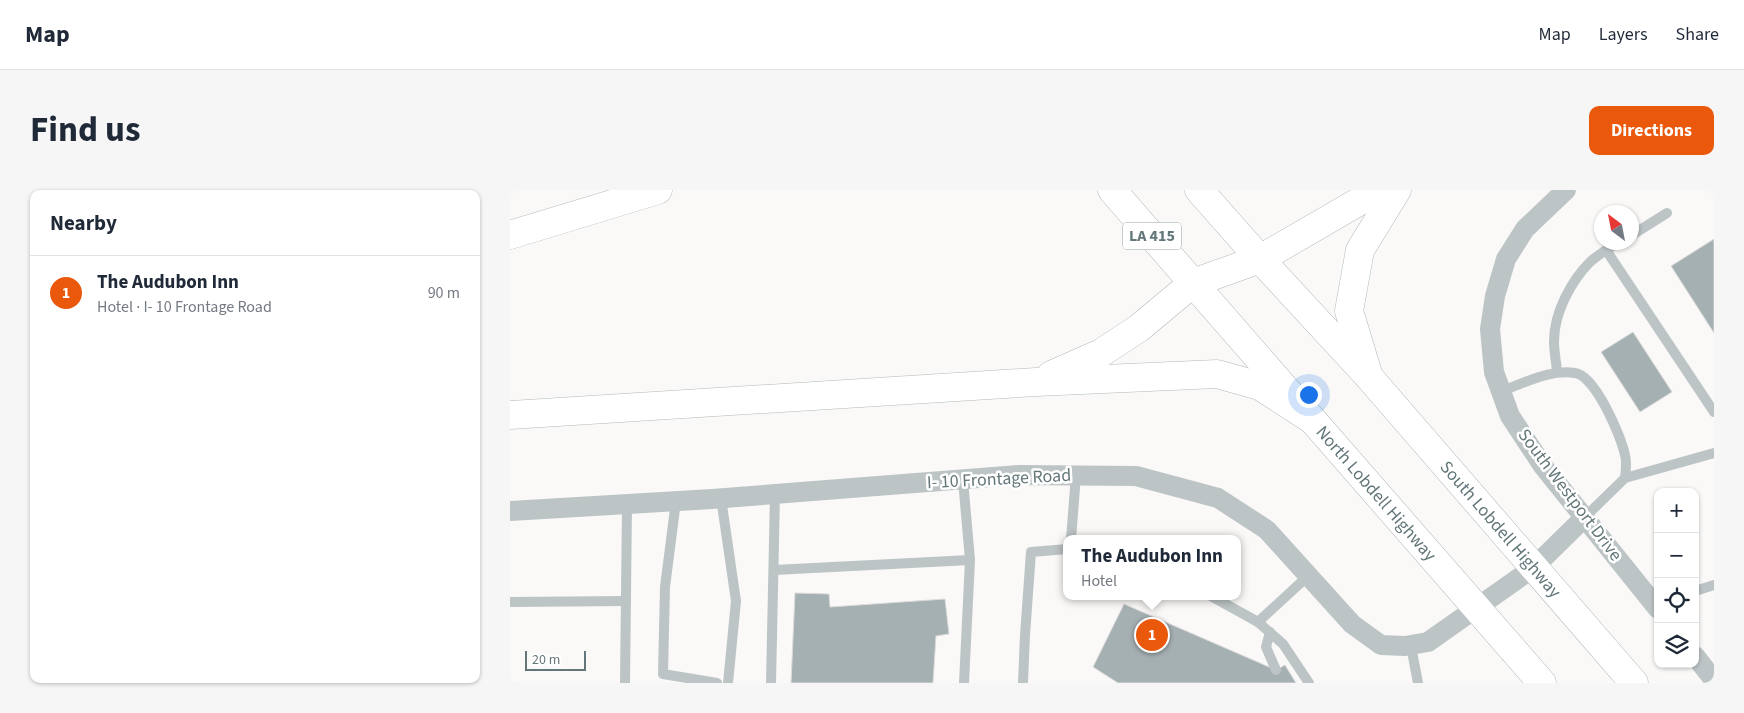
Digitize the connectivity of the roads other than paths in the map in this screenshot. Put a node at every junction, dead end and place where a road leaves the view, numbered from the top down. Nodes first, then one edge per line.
1 (658, 190) edge
2 (1112, 190) edge
3 (1199, 190) edge
4 (1379, 190) edge
5 (1397, 190) edge
6 (1566, 190) edge
7 (1667, 213) dead end
8 (1639, 231) edge
9 (510, 235) edge
10 (1606, 250) joint
11 (1260, 259) junction
12 (1193, 283) junction
13 (1557, 372) junction
14 (1370, 377) junction
15 (1036, 382) junction
16 (1502, 392) junction
17 (1714, 412) edge
18 (510, 415) edge
19 (1311, 419) junction
20 (1714, 453) edge
21 (1076, 476) junction
22 (1625, 478) junction
23 (963, 480) junction
24 (775, 494) junction
25 (721, 498) junction
26 (676, 501) junction
27 (627, 504) junction
28 (510, 511) edge
29 (1585, 517) junction
30 (1071, 535) edge
31 (1063, 549) edge
32 (970, 560) junction
33 (1533, 568) junction
34 (774, 570) junction
35 (1308, 576) junction
36 (1714, 585) edge
37 (1699, 590) edge
38 (626, 600) junction
39 (1218, 600) edge
40 (510, 602) edge
41 (1654, 602) edge
42 (1475, 608) junction
43 (1258, 622) junction
44 (1270, 632) junction
45 (1419, 644) junction
46 (1699, 661) edge
47 (1276, 670) dead end
48 (1714, 680) edge
49 (625, 683) edge
50 (717, 683) edge
51 (728, 683) edge
52 (771, 683) edge
53 (964, 683) edge
54 (1023, 683) edge
55 (1309, 683) edge
56 (1418, 683) edge
57 (1542, 683) edge
58 (1634, 683) edge

1 - 9 main road
2 - 12 main road, North Lobdell Highway / LA 415
3 - 11 main road
4 - 11 main road
5 - 14 main road
6 - 16 street, South Westport Drive
7 - 8 lane
10 - 13 lane
10 - 17 lane
11 - 12 main road
11 - 14 main road, South Lobdell Highway
12 - 15 main road
12 - 19 main road, North Lobdell Highway / LA 415
13 - 16 lane
13 - 22 lane
14 - 33 main road, South Lobdell Highway
15 - 18 main road
15 - 19 main road
16 - 29 street, South Westport Drive
19 - 42 main road, North Lobdell Highway / LA 415
20 - 22 lane
21 - 23 street, I- 10 Frontage Road
21 - 30 lane
21 - 35 street, I- 10 Frontage Road
22 - 29 lane
23 - 24 street, I- 10 Frontage Road
23 - 32 lane
24 - 25 street, I- 10 Frontage Road
24 - 34 lane
25 - 26 street, I- 10 Frontage Road
25 - 51 lane
26 - 27 street, I- 10 Frontage Road
26 - 50 lane
27 - 28 street, I- 10 Frontage Road
27 - 38 lane
29 - 33 street
29 - 41 street, South Westport Drive
31 - 54 lane
32 - 34 lane
32 - 53 lane
33 - 42 street
33 - 58 main road, South Lobdell Highway
34 - 52 lane
35 - 43 lane
35 - 45 street, I- 10 Frontage Road
36 - 37 lane
38 - 40 lane
38 - 49 lane
39 - 43 lane
42 - 45 street
42 - 57 main road, North Lobdell Highway / LA 415
43 - 44 lane
44 - 47 lane
44 - 55 lane
45 - 56 lane
46 - 48 street

